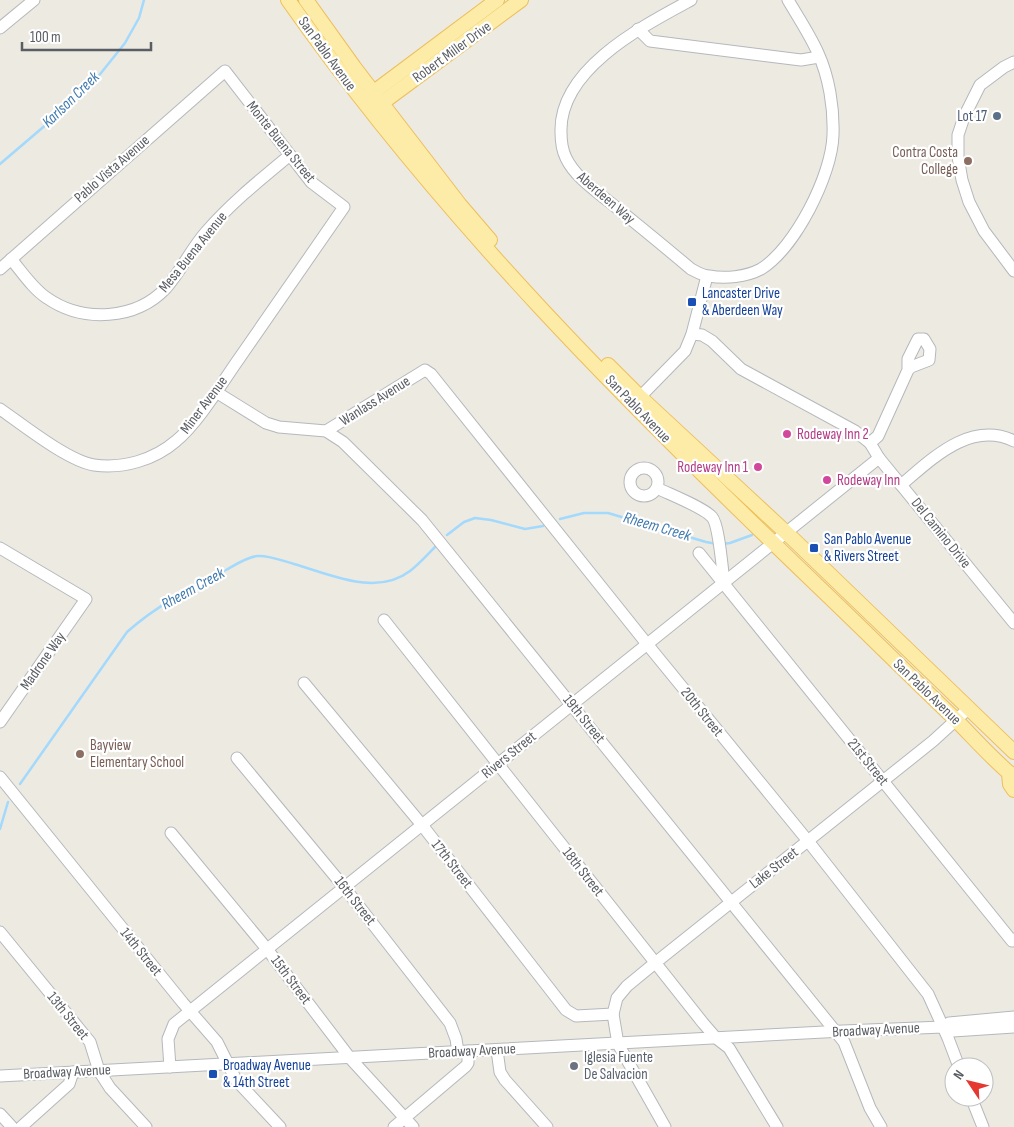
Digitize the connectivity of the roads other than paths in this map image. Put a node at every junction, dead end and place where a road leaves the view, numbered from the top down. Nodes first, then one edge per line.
1 (34, 0) edge
2 (288, 0) edge
3 (306, 0) edge
4 (497, 0) edge
5 (521, 0) edge
6 (690, 0) edge
7 (788, 0) edge
8 (0, 28) edge
9 (638, 29) junction
10 (819, 57) junction
11 (1014, 62) edge
12 (224, 70) joint
13 (378, 98) junction
14 (366, 107) junction
15 (290, 155) junction
16 (344, 207) joint
17 (11, 260) junction
18 (0, 269) edge
19 (1014, 271) edge
20 (707, 276) junction
21 (692, 334) junction
22 (425, 370) joint
23 (908, 370) dead end
24 (216, 392) junction
25 (640, 397) junction
26 (0, 409) edge
27 (326, 431) junction
28 (1014, 441) edge
29 (870, 443) junction
30 (879, 458) junction
31 (901, 485) junction
32 (657, 488) dead end
33 (787, 532) junction
34 (773, 544) junction
35 (0, 548) edge
36 (699, 553) dead end
37 (724, 582) junction
38 (384, 620) dead end
39 (1014, 623) edge
40 (647, 644) junction
41 (304, 683) dead end
42 (572, 704) junction
43 (968, 709) junction
44 (956, 721) junction
45 (0, 722) edge
46 (1014, 752) edge
47 (237, 758) dead end
48 (498, 764) junction
49 (1011, 775) edge
50 (0, 777) edge
51 (884, 781) junction
52 (1014, 790) edge
53 (422, 825) junction
54 (171, 833) dead end
55 (808, 841) junction
56 (344, 887) junction
57 (731, 903) junction
58 (0, 932) edge
59 (1013, 940) edge
60 (267, 949) junction
61 (654, 963) junction
62 (190, 1011) junction
63 (613, 1014) junction
64 (1014, 1017) edge
65 (944, 1027) junction
66 (1014, 1027) edge
67 (834, 1032) junction
68 (716, 1038) junction
69 (618, 1044) junction
70 (497, 1050) junction
71 (463, 1051) junction
72 (955, 1057) edge
73 (350, 1058) junction
74 (228, 1064) junction
75 (170, 1067) junction
76 (99, 1070) junction
77 (73, 1072) junction
78 (0, 1076) edge
79 (975, 1107) edge
80 (0, 1114) edge
81 (404, 1118) junction
82 (12, 1127) edge
83 (21, 1127) edge
84 (146, 1127) edge
85 (280, 1127) edge
86 (394, 1127) edge
87 (413, 1127) edge
88 (547, 1127) edge
89 (665, 1127) edge
90 (777, 1127) edge
91 (881, 1127) edge
92 (983, 1127) edge

1 - 8 street
2 - 14 main road, San Pablo Avenue
3 - 13 main road, San Pablo Avenue
4 - 13 main road, Robert Miller Drive
5 - 13 main road, Robert Miller Drive
6 - 9 street, Aberdeen Way
7 - 10 street
9 - 10 street
9 - 20 street, Aberdeen Way
10 - 20 street
11 - 19 street
12 - 15 street, Monte Buena Street
12 - 17 street, Pablo Vista Avenue
13 - 14 main road, San Pablo Avenue
13 - 25 main road, San Pablo Avenue
14 - 34 main road, San Pablo Avenue
15 - 16 street, Monte Buena Street
15 - 17 street, Mesa Buena Avenue
16 - 24 street, Miner Avenue
17 - 18 street, Pablo Vista Avenue
20 - 21 street
21 - 25 street
21 - 29 street, Del Camino Drive
22 - 27 street, Wanlass Avenue
22 - 40 street, 20th Street
23 - 29 street
24 - 26 street, Miner Avenue
24 - 27 street
25 - 33 main road, San Pablo Avenue
27 - 42 street, 19th Street
28 - 31 street
29 - 30 street, Del Camino Drive
30 - 31 street, Del Camino Drive
30 - 33 street, Rivers Street
31 - 39 street, Del Camino Drive
32 - 37 street
33 - 34 street, Rivers Street
33 - 43 main road, San Pablo Avenue
34 - 37 street, Rivers Street
34 - 44 main road, San Pablo Avenue
35 - 45 street, Madrone Way
36 - 37 street, 21st Street
37 - 40 street, Rivers Street
37 - 51 street, 21st Street
38 - 48 street, 18th Street
40 - 42 street, Rivers Street
40 - 55 street, 20th Street
41 - 53 street, 17th Street
42 - 48 street, Rivers Street
42 - 57 street, 19th Street
43 - 44 street, Lake Street
43 - 46 main road, San Pablo Avenue
44 - 49 main road, San Pablo Avenue
44 - 51 street, Lake Street
47 - 56 street, 16th Street
48 - 53 street, Rivers Street
48 - 61 street, 18th Street
49 - 52 main road
50 - 62 street, 14th Street
51 - 55 street, Lake Street
51 - 59 street, 21st Street
53 - 56 street, Rivers Street
53 - 63 street, 17th Street
54 - 60 street, 15th Street
55 - 57 street, Lake Street
55 - 65 street, 20th Street
56 - 60 street, Rivers Street
56 - 71 street, 16th Street
57 - 61 street, Lake Street
57 - 67 street, 19th Street
58 - 76 street, 13th Street
60 - 62 street, Rivers Street
60 - 73 street, 15th Street
61 - 63 street, Lake Street
61 - 68 street, 18th Street
62 - 74 street, 14th Street
62 - 75 street, Rivers Street
63 - 69 street
64 - 65 street, Broadway Avenue
65 - 66 street, Broadway Avenue
65 - 67 street, Broadway Avenue
65 - 72 street, 20th Street
67 - 68 street, Broadway Avenue
67 - 91 street, 19th Street
68 - 69 street, Broadway Avenue
68 - 90 street, 18th Street
69 - 70 street, Broadway Avenue
69 - 89 street
70 - 71 street, Broadway Avenue
70 - 88 street
71 - 73 street, Broadway Avenue
71 - 81 street
73 - 74 street, Broadway Avenue
73 - 81 street, 15th Street
74 - 75 street, Broadway Avenue
74 - 85 street, 14th Street
75 - 76 street, Broadway Avenue
76 - 77 street, Broadway Avenue
76 - 84 street, 13th Street
77 - 78 street, Broadway Avenue
77 - 83 street
79 - 92 street
80 - 82 street
81 - 86 street
81 - 87 street, 15th Street

